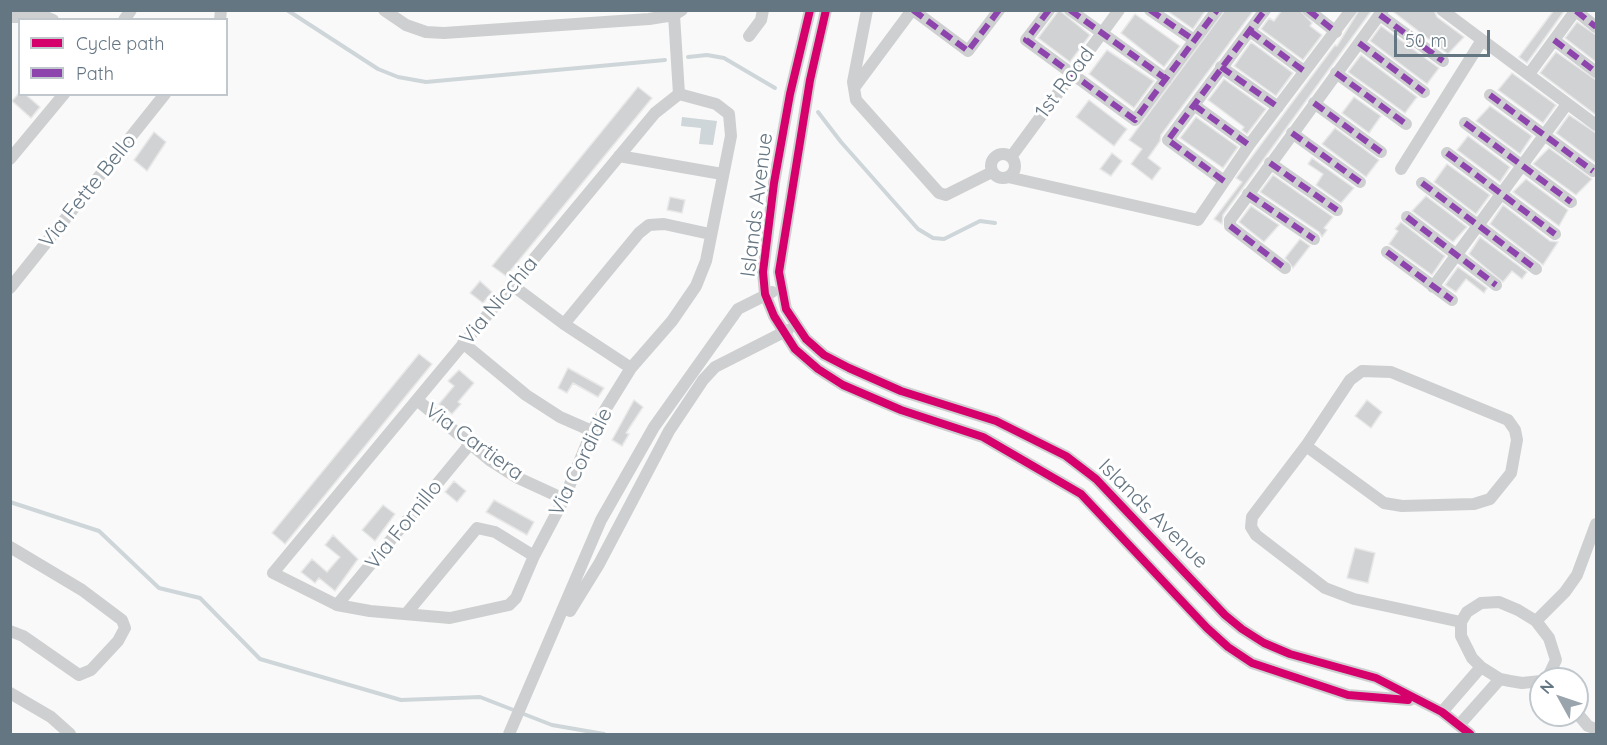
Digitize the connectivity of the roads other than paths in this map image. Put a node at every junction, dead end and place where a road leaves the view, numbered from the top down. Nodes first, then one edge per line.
1 (384, 10) edge
2 (763, 10) edge
3 (810, 10) edge
4 (825, 10) edge
5 (867, 10) edge
6 (912, 10) edge
7 (1049, 10) edge
8 (1070, 10) edge
9 (1119, 10) edge
10 (1150, 10) edge
11 (1218, 10) edge
12 (1265, 10) edge
13 (1308, 10) edge
14 (1351, 10) edge
15 (1442, 10) edge
16 (1576, 11) edge
17 (995, 12) edge
18 (678, 13) edge
19 (1382, 13) edge
20 (10, 16) edge
21 (48, 18) edge
22 (1596, 27) edge
23 (1250, 31) junction
24 (1336, 32) junction
25 (1101, 34) junction
26 (749, 36) dead end
27 (1194, 40) junction
28 (1482, 40) junction
29 (1554, 40) junction
30 (1359, 43) junction
31 (1443, 61) dead end
32 (1221, 68) junction
33 (1304, 71) junction
34 (1596, 72) edge
35 (1336, 73) junction
36 (1072, 74) junction
37 (1529, 74) junction
38 (1166, 79) junction
39 (853, 89) junction
40 (1424, 92) dead end
41 (679, 94) junction
42 (1490, 94) dead end
43 (62, 96) edge
44 (163, 96) edge
45 (1314, 103) junction
46 (1567, 104) junction
47 (1194, 105) junction
48 (1278, 108) junction
49 (1465, 123) dead end
50 (1406, 124) dead end
51 (1596, 125) edge
52 (1292, 133) junction
53 (1544, 135) junction
54 (1249, 145) junction
55 (1381, 152) dead end
56 (1447, 153) dead end
57 (619, 156) junction
58 (1011, 156) junction
59 (10, 159) edge
60 (1270, 163) junction
61 (1521, 166) junction
62 (1401, 169) dead end
63 (1593, 171) dead end
64 (992, 172) junction
65 (722, 174) junction
66 (1008, 177) junction
67 (1224, 181) junction
68 (1360, 182) dead end
69 (1422, 183) dead end
70 (1248, 194) junction
71 (1501, 194) junction
72 (1571, 202) dead end
73 (1337, 210) dead end
74 (1407, 217) dead end
75 (1479, 225) junction
76 (710, 234) junction
77 (1555, 234) dead end
78 (1314, 239) dead end
79 (1387, 252) dead end
80 (1457, 255) junction
81 (1286, 268) dead end
82 (1536, 269) dead end
83 (14, 274) edge
84 (512, 285) junction
85 (1496, 285) dead end
86 (1433, 287) junction
87 (10, 288) edge
88 (780, 291) junction
89 (765, 294) junction
90 (1452, 300) dead end
91 (564, 324) junction
92 (795, 325) junction
93 (783, 334) junction
94 (463, 344) junction
95 (703, 357) junction
96 (715, 367) junction
97 (631, 368) junction
98 (417, 400) junction
99 (592, 431) junction
100 (470, 444) junction
101 (1306, 446) junction
102 (564, 499) junction
103 (1596, 524) edge
104 (10, 547) edge
105 (534, 556) junction
106 (273, 573) joint
107 (337, 605) junction
108 (406, 614) junction
109 (1536, 621) junction
110 (1461, 622) junction
111 (10, 631) edge
112 (550, 643) junction
113 (1481, 667) junction
114 (1553, 667) edge
115 (1500, 679) junction
116 (1529, 682) edge
117 (10, 693) edge
118 (1415, 701) junction
119 (1442, 712) junction
120 (1460, 724) junction
121 (1596, 729) edge
122 (70, 735) edge
123 (509, 735) edge
124 (1470, 735) edge
125 (1595, 735) edge

1 - 18 street
2 - 26 street
3 - 89 street, Islands Avenue
4 - 88 street, Islands Avenue
5 - 39 street
6 - 17 street
6 - 39 street
7 - 36 street
8 - 25 street
9 - 25 street, 1st Road
10 - 27 street
11 - 27 street
12 - 23 street
13 - 24 street
14 - 24 street
15 - 28 street
16 - 22 street
16 - 29 street
18 - 41 street
19 - 30 street
19 - 31 street
20 - 21 street
23 - 32 street
23 - 33 street
24 - 33 street
25 - 36 street, 1st Road
25 - 38 street
27 - 38 street
28 - 37 street
28 - 62 street
29 - 34 street
29 - 37 street
30 - 35 street
30 - 40 street
32 - 47 street
32 - 48 street
33 - 48 street
35 - 45 street
35 - 50 street
36 - 38 street
36 - 58 street, 1st Road
37 - 46 street
39 - 64 street
41 - 57 street, Via Nicchia
41 - 65 street, Via Cordiale
42 - 53 street
43 - 59 street
44 - 83 street, Via Fette Bello
45 - 52 street
45 - 55 street
46 - 51 street
46 - 53 street
47 - 54 street
47 - 67 street
48 - 54 street
49 - 61 street
52 - 60 street
52 - 68 street
53 - 61 street
53 - 63 street
54 - 67 street
56 - 71 street
57 - 65 street
57 - 84 street, Via Nicchia
58 - 64 street
58 - 66 street
60 - 70 street
60 - 73 street
61 - 71 street
61 - 72 street
64 - 66 street
65 - 76 street, Via Cordiale
66 - 67 street
69 - 75 street
70 - 78 street
70 - 81 street
71 - 75 street
71 - 77 street
74 - 80 street
75 - 80 street
75 - 82 street
76 - 91 street
76 - 97 street, Via Cordiale
79 - 86 street
80 - 85 street
80 - 86 street
83 - 87 street, Via Fette Bello
84 - 91 street
84 - 94 street, Via Nicchia
86 - 90 street
88 - 89 street
88 - 92 street, Islands Avenue
89 - 93 street, Islands Avenue
89 - 95 street
91 - 97 street
92 - 93 street
92 - 118 street, Islands Avenue
93 - 96 street
93 - 118 street, Islands Avenue
94 - 98 street, Via Nicchia
94 - 99 street
95 - 96 street
95 - 112 street
96 - 112 street
97 - 99 street, Via Cordiale
98 - 100 street, Via Cartiera
98 - 106 street, Via Nicchia
99 - 102 street, Via Cordiale
100 - 102 street, Via Cartiera
100 - 107 street, Via Fornillo
101 - 101 street
101 - 110 street
102 - 105 street, Via Cordiale
103 - 109 street
104 - 111 street
105 - 108 street, Via Cordiale
105 - 108 street
106 - 107 street, Via Cordiale
107 - 108 street, Via Cordiale
109 - 110 street
109 - 114 street
110 - 113 street
112 - 123 street
113 - 115 street
113 - 119 street
115 - 116 street
115 - 120 street
117 - 122 street
118 - 119 street, Islands Avenue
119 - 120 street, Islands Avenue
120 - 124 street, Islands Avenue
121 - 125 street

